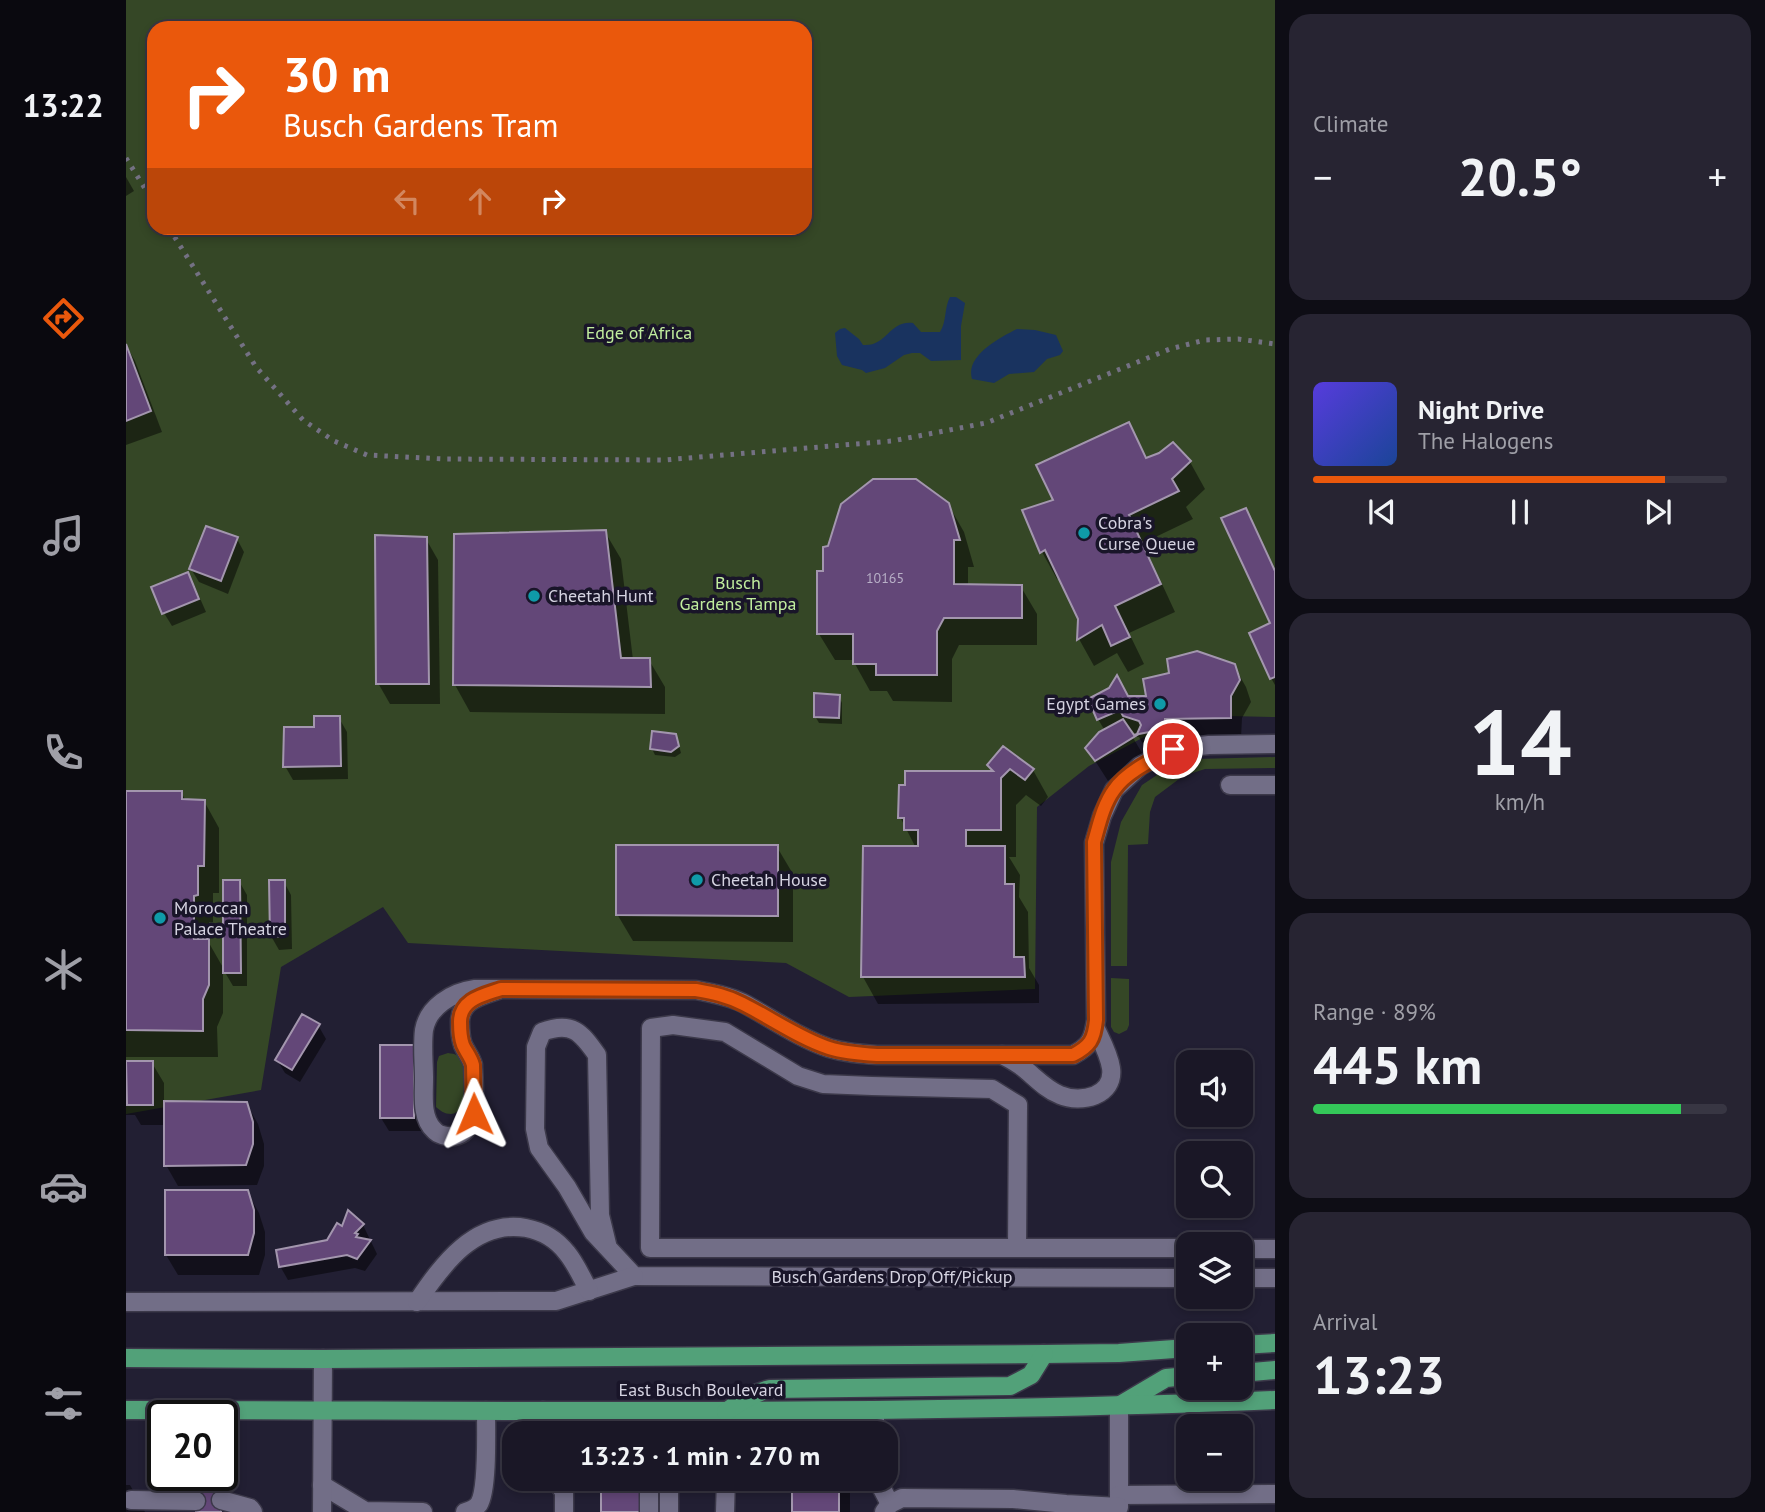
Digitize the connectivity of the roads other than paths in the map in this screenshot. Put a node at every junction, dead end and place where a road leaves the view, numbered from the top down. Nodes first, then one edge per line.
1 (1275, 744) edge
2 (1230, 785) dead end
3 (1275, 785) edge
4 (501, 989) junction
5 (1095, 1027) junction
6 (1002, 1055) junction
7 (608, 1248) junction
8 (1017, 1248) junction
9 (1176, 1248) edge
10 (1253, 1248) edge
11 (1275, 1249) edge
12 (634, 1276) junction
13 (1176, 1278) edge
14 (1253, 1278) edge
15 (1275, 1278) edge
16 (589, 1291) junction
17 (126, 1302) edge
18 (416, 1302) junction
19 (1275, 1343) edge
20 (1253, 1344) edge
21 (1176, 1349) edge
22 (1044, 1354) junction
23 (126, 1358) edge
24 (323, 1359) junction
25 (1275, 1370) edge
26 (1253, 1372) edge
27 (1176, 1377) edge
28 (1275, 1400) edge
29 (1119, 1406) junction
30 (126, 1410) edge
31 (322, 1410) junction
32 (486, 1410) junction
33 (875, 1410) junction
34 (543, 1411) junction
35 (726, 1412) junction
36 (543, 1421) edge
37 (726, 1421) edge
38 (875, 1421) edge
39 (322, 1485) junction
40 (562, 1491) edge
41 (649, 1491) edge
42 (669, 1491) edge
43 (726, 1491) edge
44 (881, 1491) edge
45 (1275, 1494) edge
46 (131, 1500) dead end
47 (221, 1500) dead end
48 (196, 1501) dead end
49 (1119, 1505) edge
50 (887, 1508) edge
51 (253, 1512) edge
52 (322, 1512) edge
53 (423, 1512) edge
54 (465, 1512) edge
55 (564, 1512) edge
56 (649, 1512) edge
57 (669, 1512) edge
58 (725, 1512) edge

1 - 5 street
2 - 3 street
4 - 4 street
4 - 6 street
5 - 6 street
5 - 6 street
7 - 7 street
7 - 12 street
8 - 8 street
8 - 9 street
10 - 11 street
12 - 13 street, Busch Gardens Drop Off/Pickup
12 - 16 street, Busch Gardens Drop Off/Pickup
14 - 15 street
16 - 18 street, Busch Gardens Drop Off/Pickup
16 - 18 street
17 - 18 street, Busch Gardens Drop Off/Pickup
19 - 20 main road
21 - 22 main road, East Busch Boulevard
22 - 24 main road, East Busch Boulevard
22 - 35 main road
23 - 24 main road, East Busch Boulevard
24 - 31 street
25 - 26 main road
27 - 29 main road
28 - 29 main road, East Busch Boulevard
29 - 33 main road, East Busch Boulevard
29 - 49 street
30 - 31 main road, East Busch Boulevard
31 - 32 main road, East Busch Boulevard
31 - 39 street
32 - 34 main road, East Busch Boulevard
32 - 54 street
33 - 35 main road, East Busch Boulevard
33 - 38 street
34 - 35 main road, East Busch Boulevard
34 - 36 street
35 - 37 street
39 - 52 street
39 - 53 street
40 - 55 street
41 - 56 street
42 - 57 street
43 - 58 street
44 - 50 street
45 - 49 street
46 - 48 street
47 - 51 street
49 - 50 street

